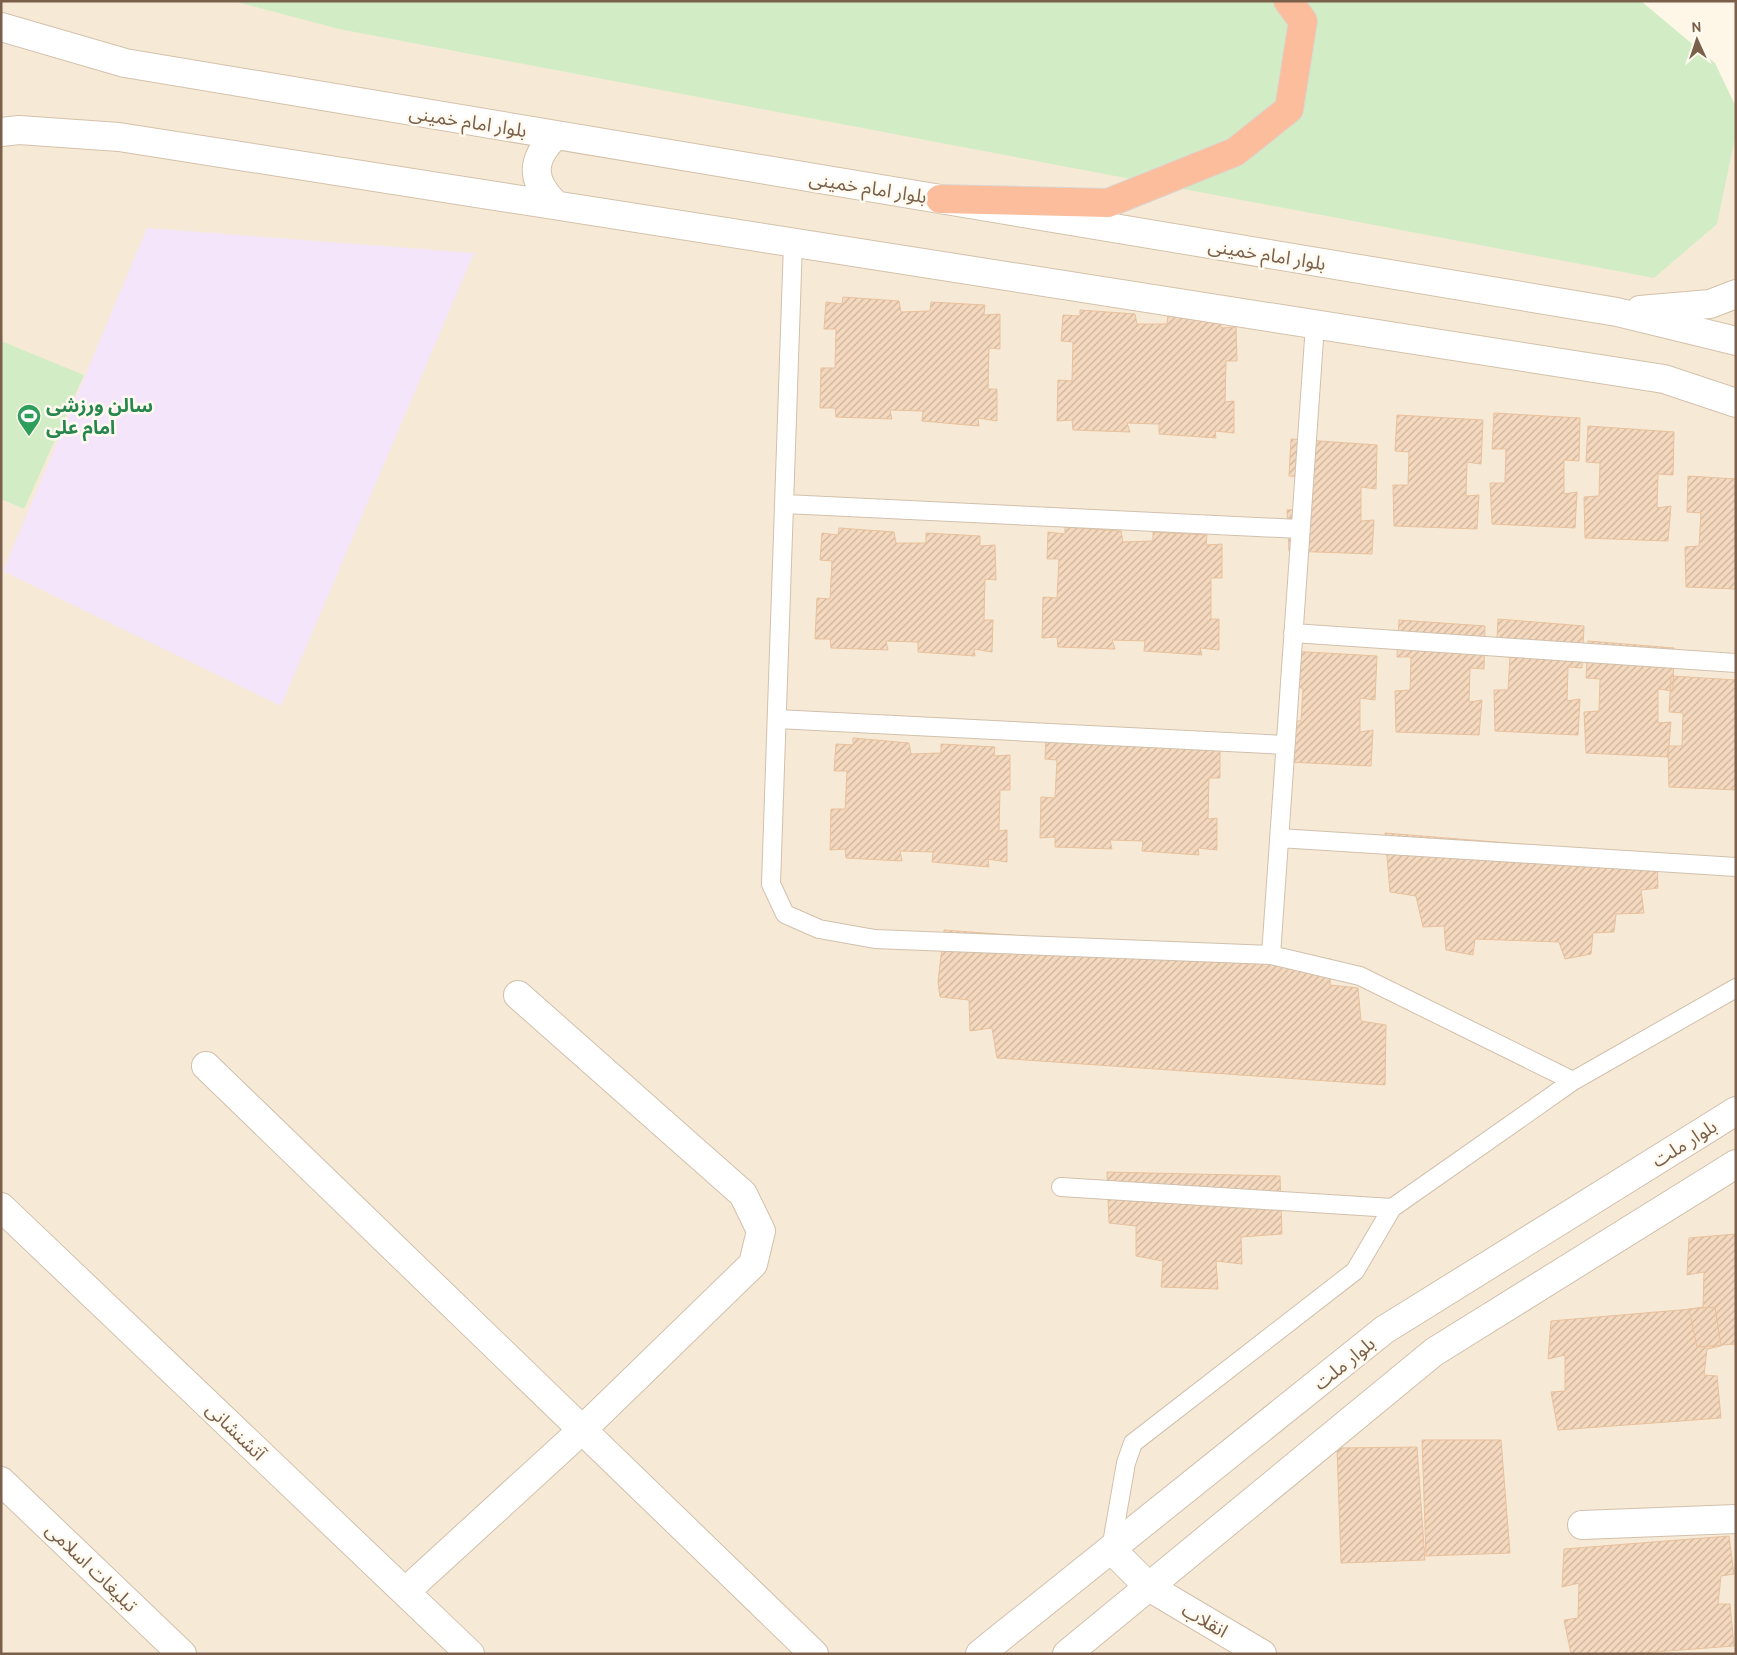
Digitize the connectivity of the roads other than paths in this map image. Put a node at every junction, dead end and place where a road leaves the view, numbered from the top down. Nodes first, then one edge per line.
1 (1288, 1) edge
2 (1, 27) edge
3 (1, 132) edge
4 (556, 135) junction
5 (940, 199) junction
6 (555, 204) junction
7 (793, 243) junction
8 (1736, 294) edge
9 (1617, 312) junction
10 (1315, 325) junction
11 (1736, 341) edge
12 (1736, 404) edge
13 (785, 504) junction
14 (1300, 529) junction
15 (1293, 633) junction
16 (1736, 663) edge
17 (777, 719) junction
18 (1285, 745) junction
19 (1278, 838) junction
20 (1736, 867) edge
21 (1271, 955) junction
22 (1736, 988) edge
23 (518, 995) dead end
24 (206, 1066) dead end
25 (1573, 1081) junction
26 (1736, 1111) edge
27 (1736, 1164) edge
28 (1061, 1187) dead end
29 (1, 1208) edge
30 (1392, 1208) junction
31 (582, 1430) junction
32 (1, 1481) edge
33 (1736, 1519) edge
34 (1582, 1525) dead end
35 (1110, 1549) junction
36 (1149, 1587) junction
37 (405, 1592) junction
38 (182, 1654) edge
39 (470, 1654) edge
40 (814, 1654) edge
41 (980, 1654) edge
42 (1068, 1654) edge
43 (1262, 1654) edge

1 - 5 highway
2 - 4 street, بلوار امام خمینی
3 - 6 street
4 - 5 street, بلوار امام خمینی
4 - 6 street
5 - 9 street, بلوار امام خمینی
6 - 7 street
7 - 10 street
7 - 13 lane
8 - 9 street
9 - 11 street, بلوار امام خمینی
10 - 12 street
10 - 14 lane
13 - 14 lane
13 - 17 lane
14 - 15 lane
15 - 16 lane
15 - 18 lane
17 - 18 lane
17 - 21 lane
18 - 19 lane
19 - 20 lane
19 - 21 lane
21 - 25 lane
22 - 25 lane
23 - 31 street
24 - 31 street
25 - 30 lane
26 - 35 street, بلوار ملت
27 - 36 street
28 - 30 lane
29 - 37 street, آتشنشانی
30 - 35 lane
31 - 37 street
31 - 40 street
32 - 38 street, تبلیغات اسلامی
33 - 34 street
35 - 36 street, انقلاب
35 - 41 street, بلوار ملت
36 - 42 street
36 - 43 street, انقلاب
37 - 39 street, آتشنشانی

